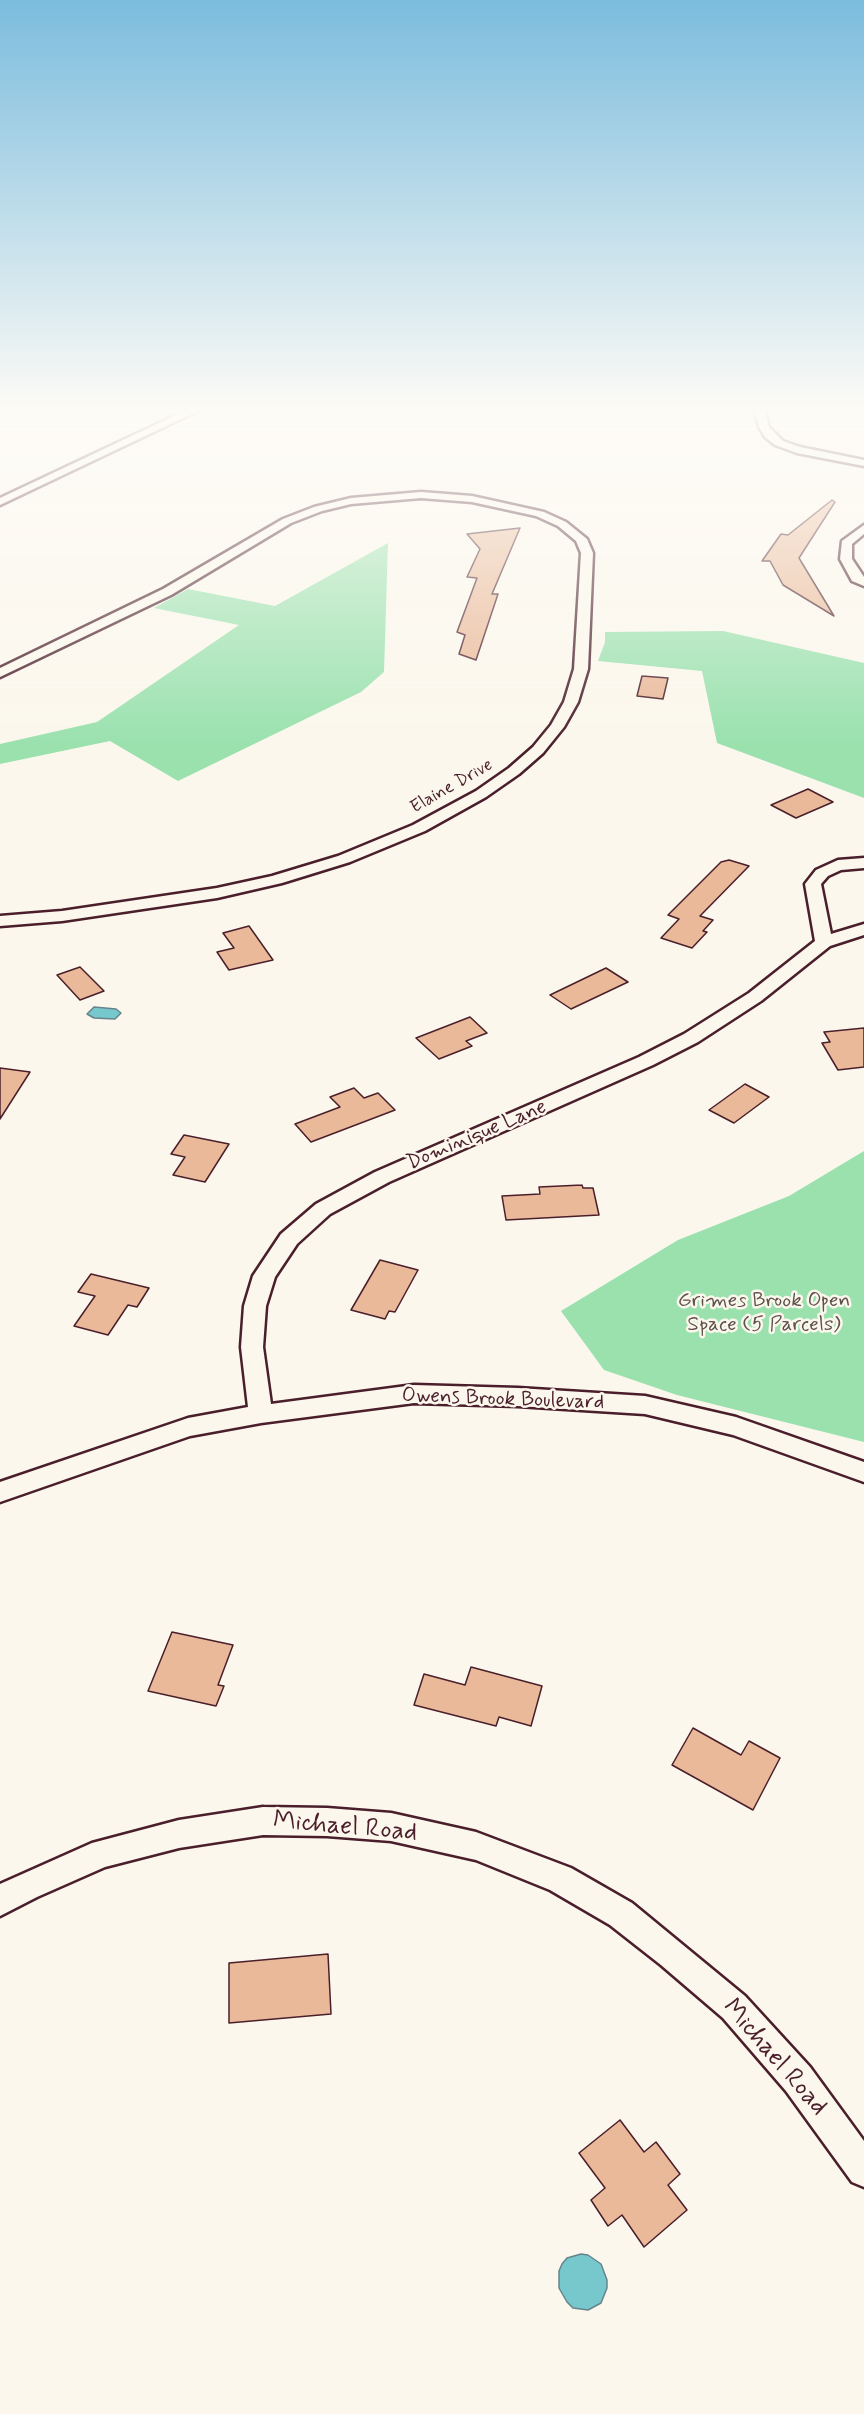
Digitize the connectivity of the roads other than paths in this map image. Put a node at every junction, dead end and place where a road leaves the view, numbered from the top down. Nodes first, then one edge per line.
1 (288, 521) edge
2 (555, 521) edge
3 (864, 528) edge
4 (864, 582) edge
5 (0, 673) edge
6 (864, 863) edge
7 (0, 921) edge
8 (864, 929) edge
9 (824, 942) junction
10 (261, 1414) junction
11 (864, 1472) edge
12 (0, 1492) edge
13 (0, 1901) edge
14 (864, 2170) edge

1 - 5 street, Elaine Drive
2 - 7 street, Elaine Drive
3 - 4 street
6 - 9 street
8 - 9 street, Dominique Lane
9 - 10 street, Dominique Lane
10 - 11 street, Owens Brook Boulevard
10 - 12 street, Owens Brook Boulevard
13 - 14 street, Michael Road

